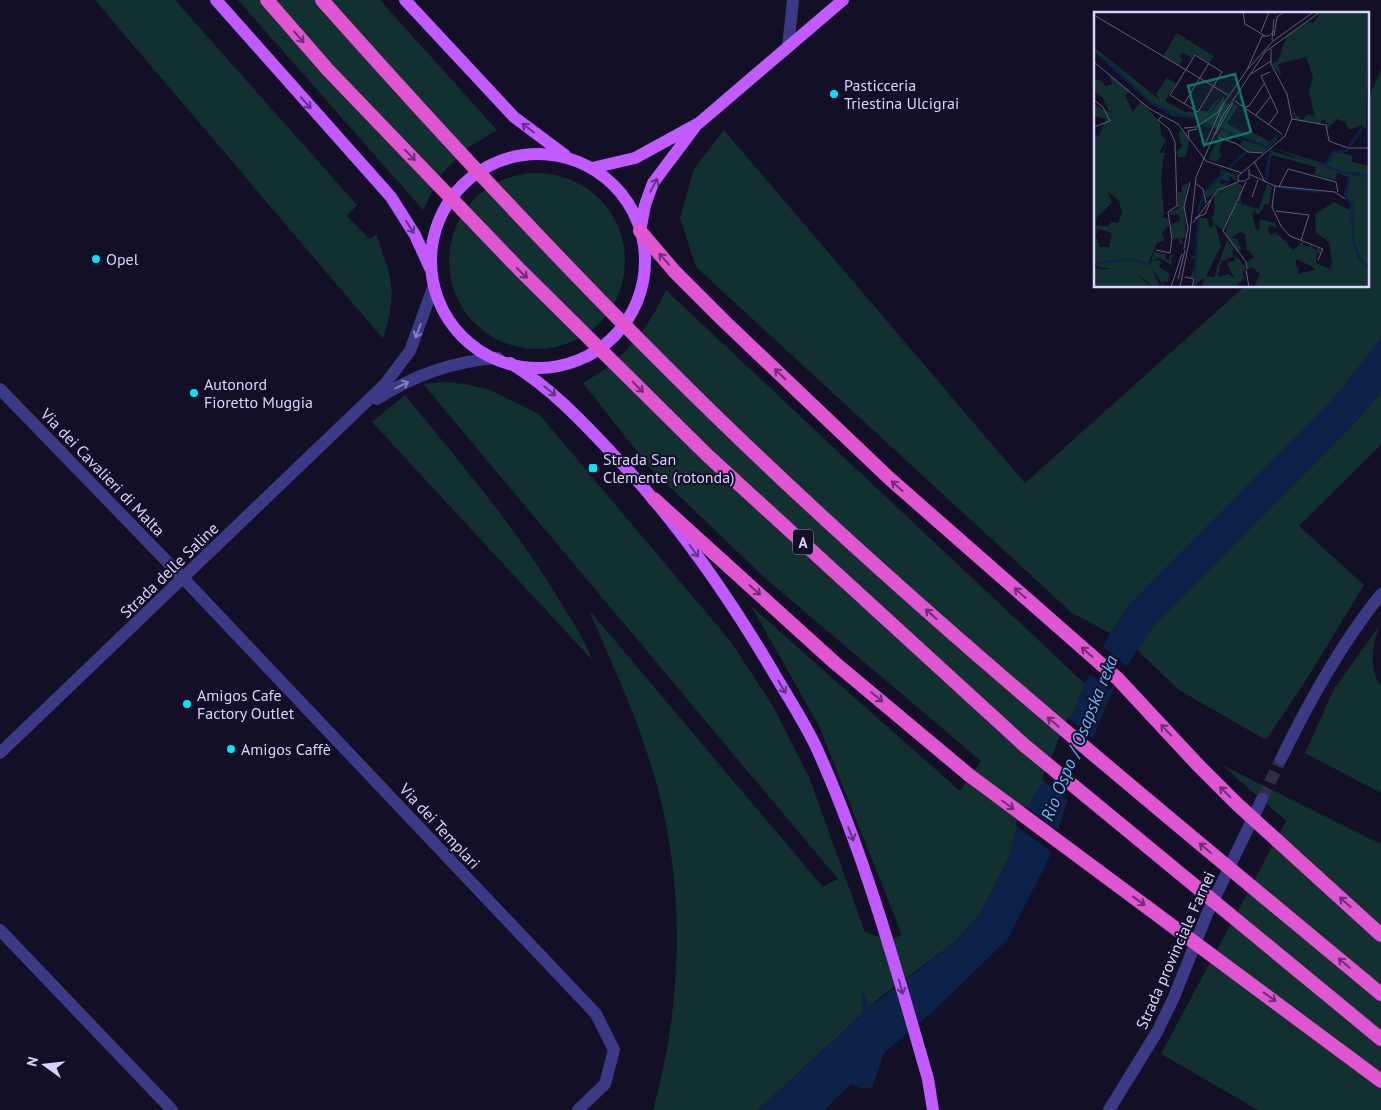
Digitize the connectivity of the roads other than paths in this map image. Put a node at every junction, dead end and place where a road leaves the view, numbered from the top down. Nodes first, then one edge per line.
1 (216, 0) edge
2 (267, 0) edge
3 (322, 0) edge
4 (405, 0) edge
5 (792, 0) edge
6 (843, 0) edge
7 (788, 47) junction
8 (698, 123) junction
9 (567, 157) junction
10 (592, 168) junction
11 (640, 231) junction
12 (431, 271) junction
13 (434, 285) junction
14 (504, 361) junction
15 (0, 389) edge
16 (360, 410) junction
17 (654, 498) junction
18 (184, 578) junction
19 (1381, 594) edge
20 (0, 753) edge
21 (1282, 759) tunnel mouth
22 (1262, 799) tunnel mouth
23 (0, 930) edge
24 (1381, 935) edge
25 (1381, 994) edge
26 (1381, 1039) edge
27 (1381, 1080) edge
28 (172, 1110) edge
29 (578, 1110) edge
30 (933, 1110) edge
31 (1109, 1110) edge

1 -> 12 main road
2 -> 26 highway, A, bridge
25 -> 3 highway, A, bridge
9 -> 4 main road
5 - 7 street
6 - 7 main road
7 - 8 main road
8 - 10 main road
11 -> 8 main road
9 - 10 main road
9 - 12 main road
10 - 11 main road
11 - 14 main road
24 -> 11 highway, bridge
12 - 13 main road
13 - 14 main road
13 -> 16 street, Strada delle Saline
16 -> 14 street, Strada delle Saline
14 -> 17 main road
15 - 18 street, Via dei Cavalieri di Malta
16 - 18 street, Strada delle Saline
17 -> 27 highway, bridge
17 -> 30 main road
18 - 20 street, Strada delle Saline
18 - 29 street, Via dei Templari
19 - 21 street
22 - 31 street, Strada provinciale Farnei
23 - 28 street

